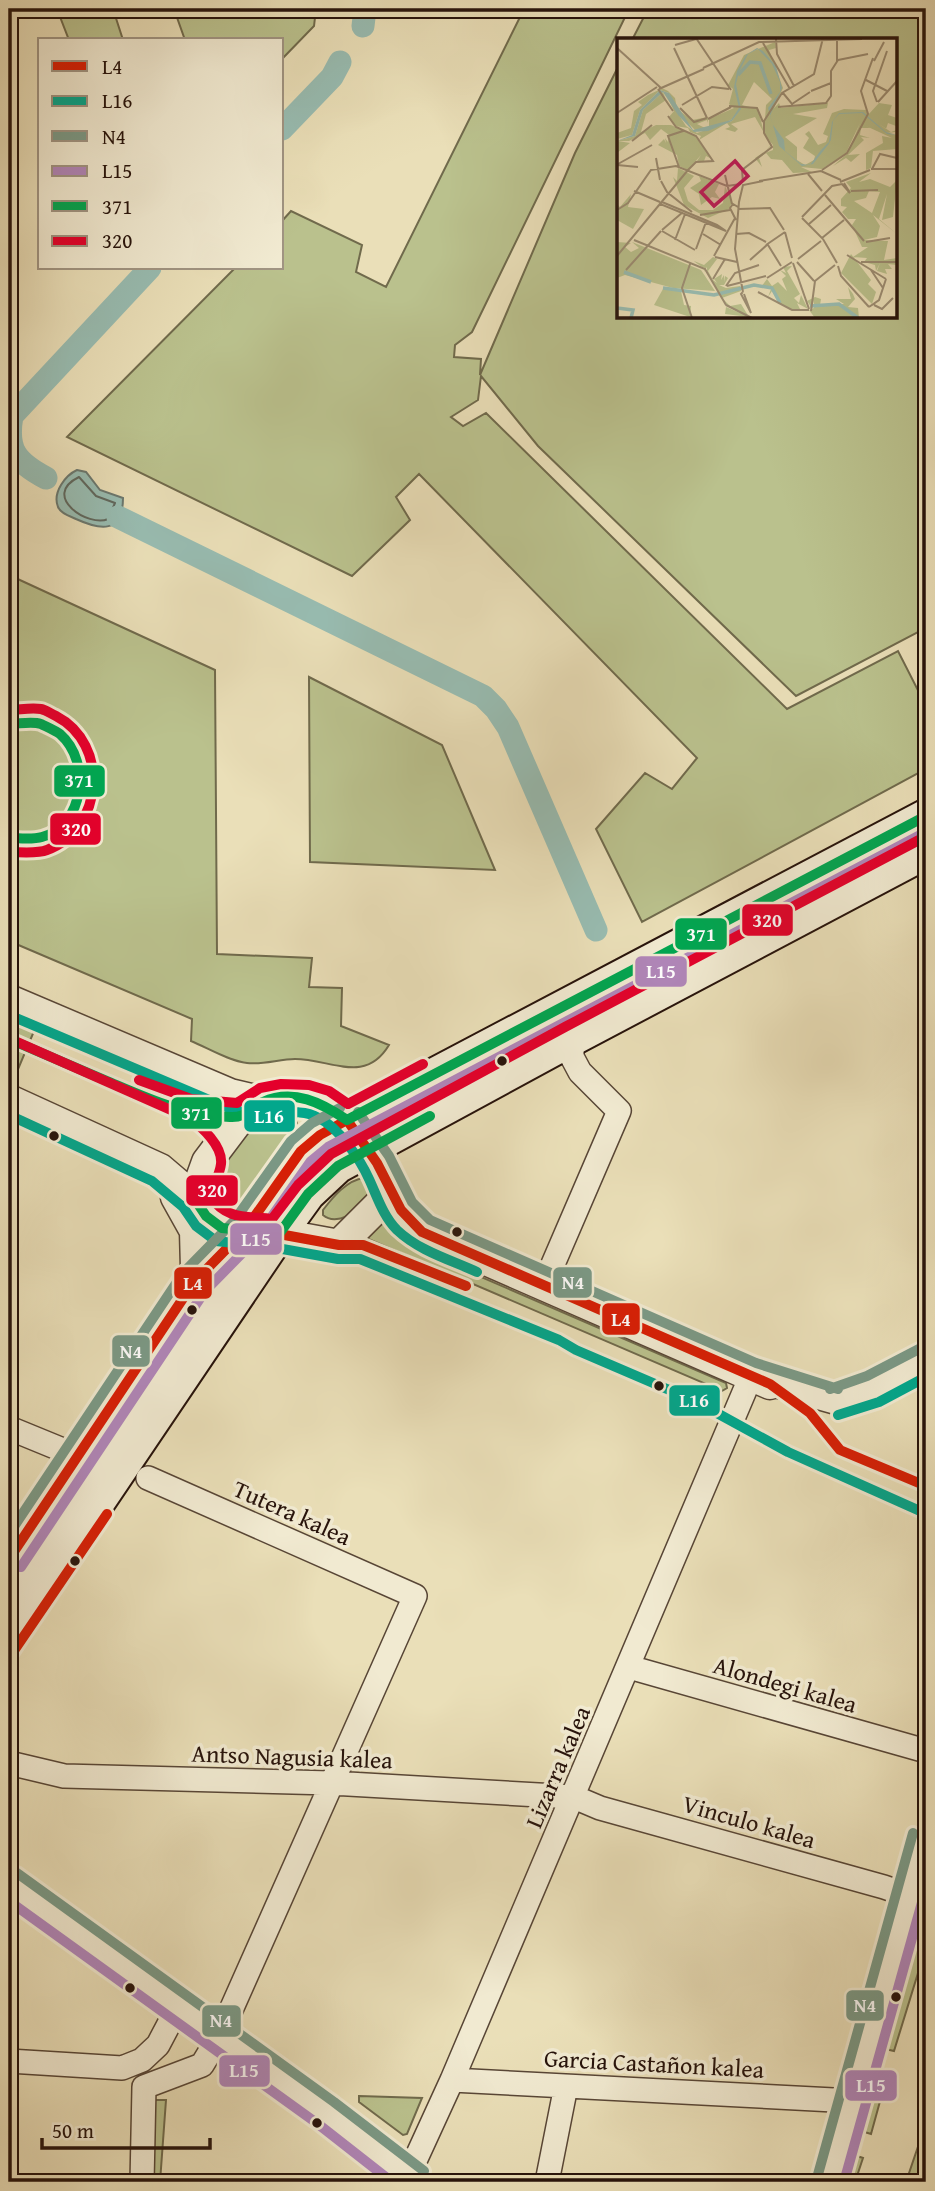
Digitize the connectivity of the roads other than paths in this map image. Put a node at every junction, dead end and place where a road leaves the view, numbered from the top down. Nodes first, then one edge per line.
1 (926, 816) edge
2 (926, 852) edge
3 (9, 1000) edge
4 (572, 1039) junction
5 (9, 1100) edge
6 (263, 1102) junction
7 (347, 1120) junction
8 (368, 1150) junction
9 (160, 1169) junction
10 (390, 1194) junction
11 (194, 1198) junction
12 (245, 1230) junction
13 (279, 1234) junction
14 (544, 1285) junction
15 (192, 1314) junction
16 (926, 1361) edge
17 (761, 1380) junction
18 (9, 1428) edge
19 (70, 1453) dead end
20 (148, 1478) dead end
21 (9, 1586) edge
22 (9, 1634) edge
23 (629, 1667) junction
24 (926, 1751) edge
25 (9, 1763) edge
26 (331, 1783) junction
27 (574, 1797) junction
28 (926, 1837) edge
29 (9, 1884) edge
30 (910, 1896) junction
31 (178, 2007) junction
32 (219, 2037) junction
33 (9, 2061) edge
34 (452, 2080) junction
35 (566, 2086) junction
36 (853, 2101) junction
37 (410, 2180) edge
38 (142, 2182) edge
39 (547, 2182) edge
40 (830, 2182) edge

1 - 7 main road
2 - 4 main road
3 - 6 street
4 - 8 main road
4 - 14 street
5 - 9 street
6 - 7 street
6 - 11 street
7 - 8 street
7 - 12 main road
8 - 10 street
8 - 13 main road
9 - 11 street
9 - 15 street
10 - 13 street
10 - 14 street
11 - 12 street
12 - 13 street
12 - 15 main road
13 - 22 main road
14 - 17 street
15 - 21 main road
16 - 17 street
17 - 23 street, Lizarra kalea
18 - 19 street
20 - 26 street, Tutera kalea
23 - 24 street, Alondegi kalea
23 - 27 street, Lizarra kalea
25 - 26 street, Antso Nagusia kalea
26 - 27 street, Antso Nagusia kalea
26 - 32 street
27 - 30 street, Vinculo kalea
27 - 34 street, Lizarra kalea
28 - 30 street
29 - 31 main road
30 - 36 street
31 - 32 main road
31 - 33 street
32 - 37 main road
32 - 38 street
34 - 35 street, Garcia Castañon kalea
34 - 37 street, Lizarra kalea
35 - 36 street, Garcia Castañon kalea
35 - 39 street
36 - 40 street

